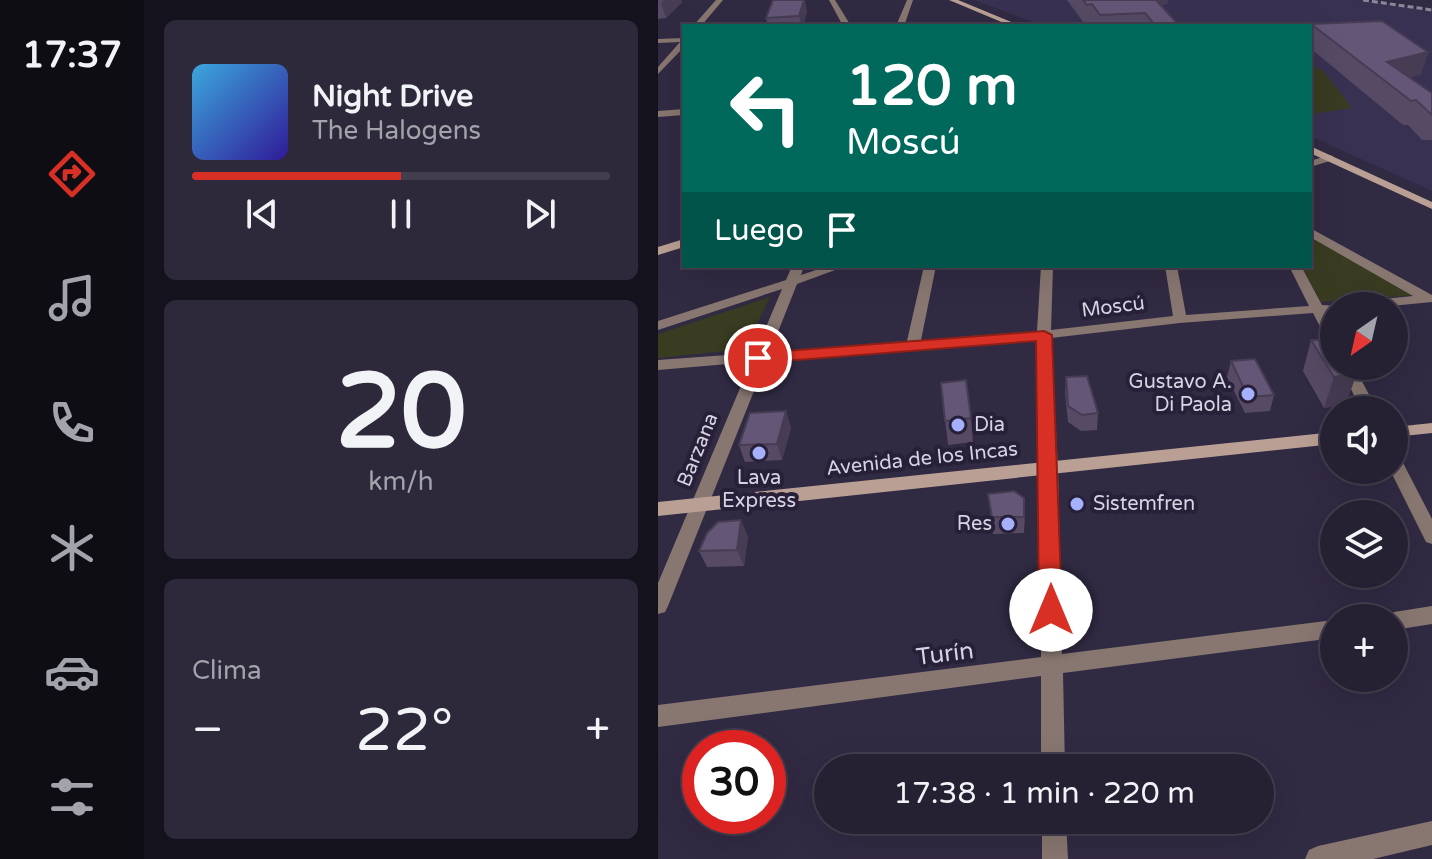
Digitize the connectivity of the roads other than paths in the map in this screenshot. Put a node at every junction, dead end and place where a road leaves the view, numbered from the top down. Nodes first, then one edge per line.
1 (720, 0) edge
2 (832, 0) edge
3 (910, 0) edge
4 (952, 0) edge
5 (699, 24) edge
6 (846, 24) edge
7 (901, 24) edge
8 (1012, 24) edge
9 (658, 41) edge
10 (682, 41) edge
11 (682, 43) edge
12 (658, 72) edge
13 (682, 112) edge
14 (658, 114) edge
15 (1312, 150) edge
16 (1329, 158) junction
17 (1312, 163) edge
18 (1432, 206) edge
19 (1312, 233) edge
20 (682, 244) edge
21 (658, 251) edge
22 (797, 268) edge
23 (833, 268) edge
24 (930, 268) edge
25 (1047, 268) edge
26 (1171, 268) edge
27 (1296, 268) edge
28 (791, 281) junction
29 (1430, 298) edge
30 (1320, 300) edge
31 (1408, 300) edge
32 (1320, 308) edge
33 (1180, 319) junction
34 (658, 326) edge
35 (1044, 335) junction
36 (913, 345) junction
37 (758, 358) junction
38 (658, 365) edge
39 (1432, 428) edge
40 (1408, 431) edge
41 (1320, 439) edge
42 (1050, 468) junction
43 (1406, 484) edge
44 (700, 504) junction
45 (658, 509) edge
46 (1432, 537) edge
47 (658, 606) edge
48 (1432, 615) edge
49 (1408, 619) edge
50 (1320, 631) edge
51 (1051, 667) junction
52 (658, 716) edge
53 (1053, 754) edge
54 (1432, 833) edge
55 (1054, 834) edge
56 (1055, 859) edge
57 (1318, 859) edge

1 - 5 street
2 - 6 street
3 - 7 street
4 - 8 main road
9 - 10 street
11 - 12 street
13 - 14 street
15 - 16 main road
16 - 17 street
16 - 18 main road
19 - 29 street
20 - 21 main road
22 - 28 street, Barzana
23 - 28 street
24 - 36 street
25 - 35 street
26 - 33 street
27 - 30 street
28 - 34 street
28 - 37 street, Barzana
29 - 31 street
32 - 33 street, Moscú
33 - 35 street, Moscú
35 - 36 street, Moscú
35 - 42 street
36 - 37 street, Moscú
37 - 38 street, Moscú
37 - 44 street, Barzana
39 - 40 main road
41 - 42 main road, Avenida de los Incas
42 - 44 main road, Avenida de los Incas
42 - 51 street
43 - 46 street
44 - 45 main road, Avenida de los Incas
44 - 47 street, Barzana
48 - 49 street
50 - 51 street, Turín
51 - 52 street, Turín
51 - 53 street
54 - 57 street
55 - 56 street

